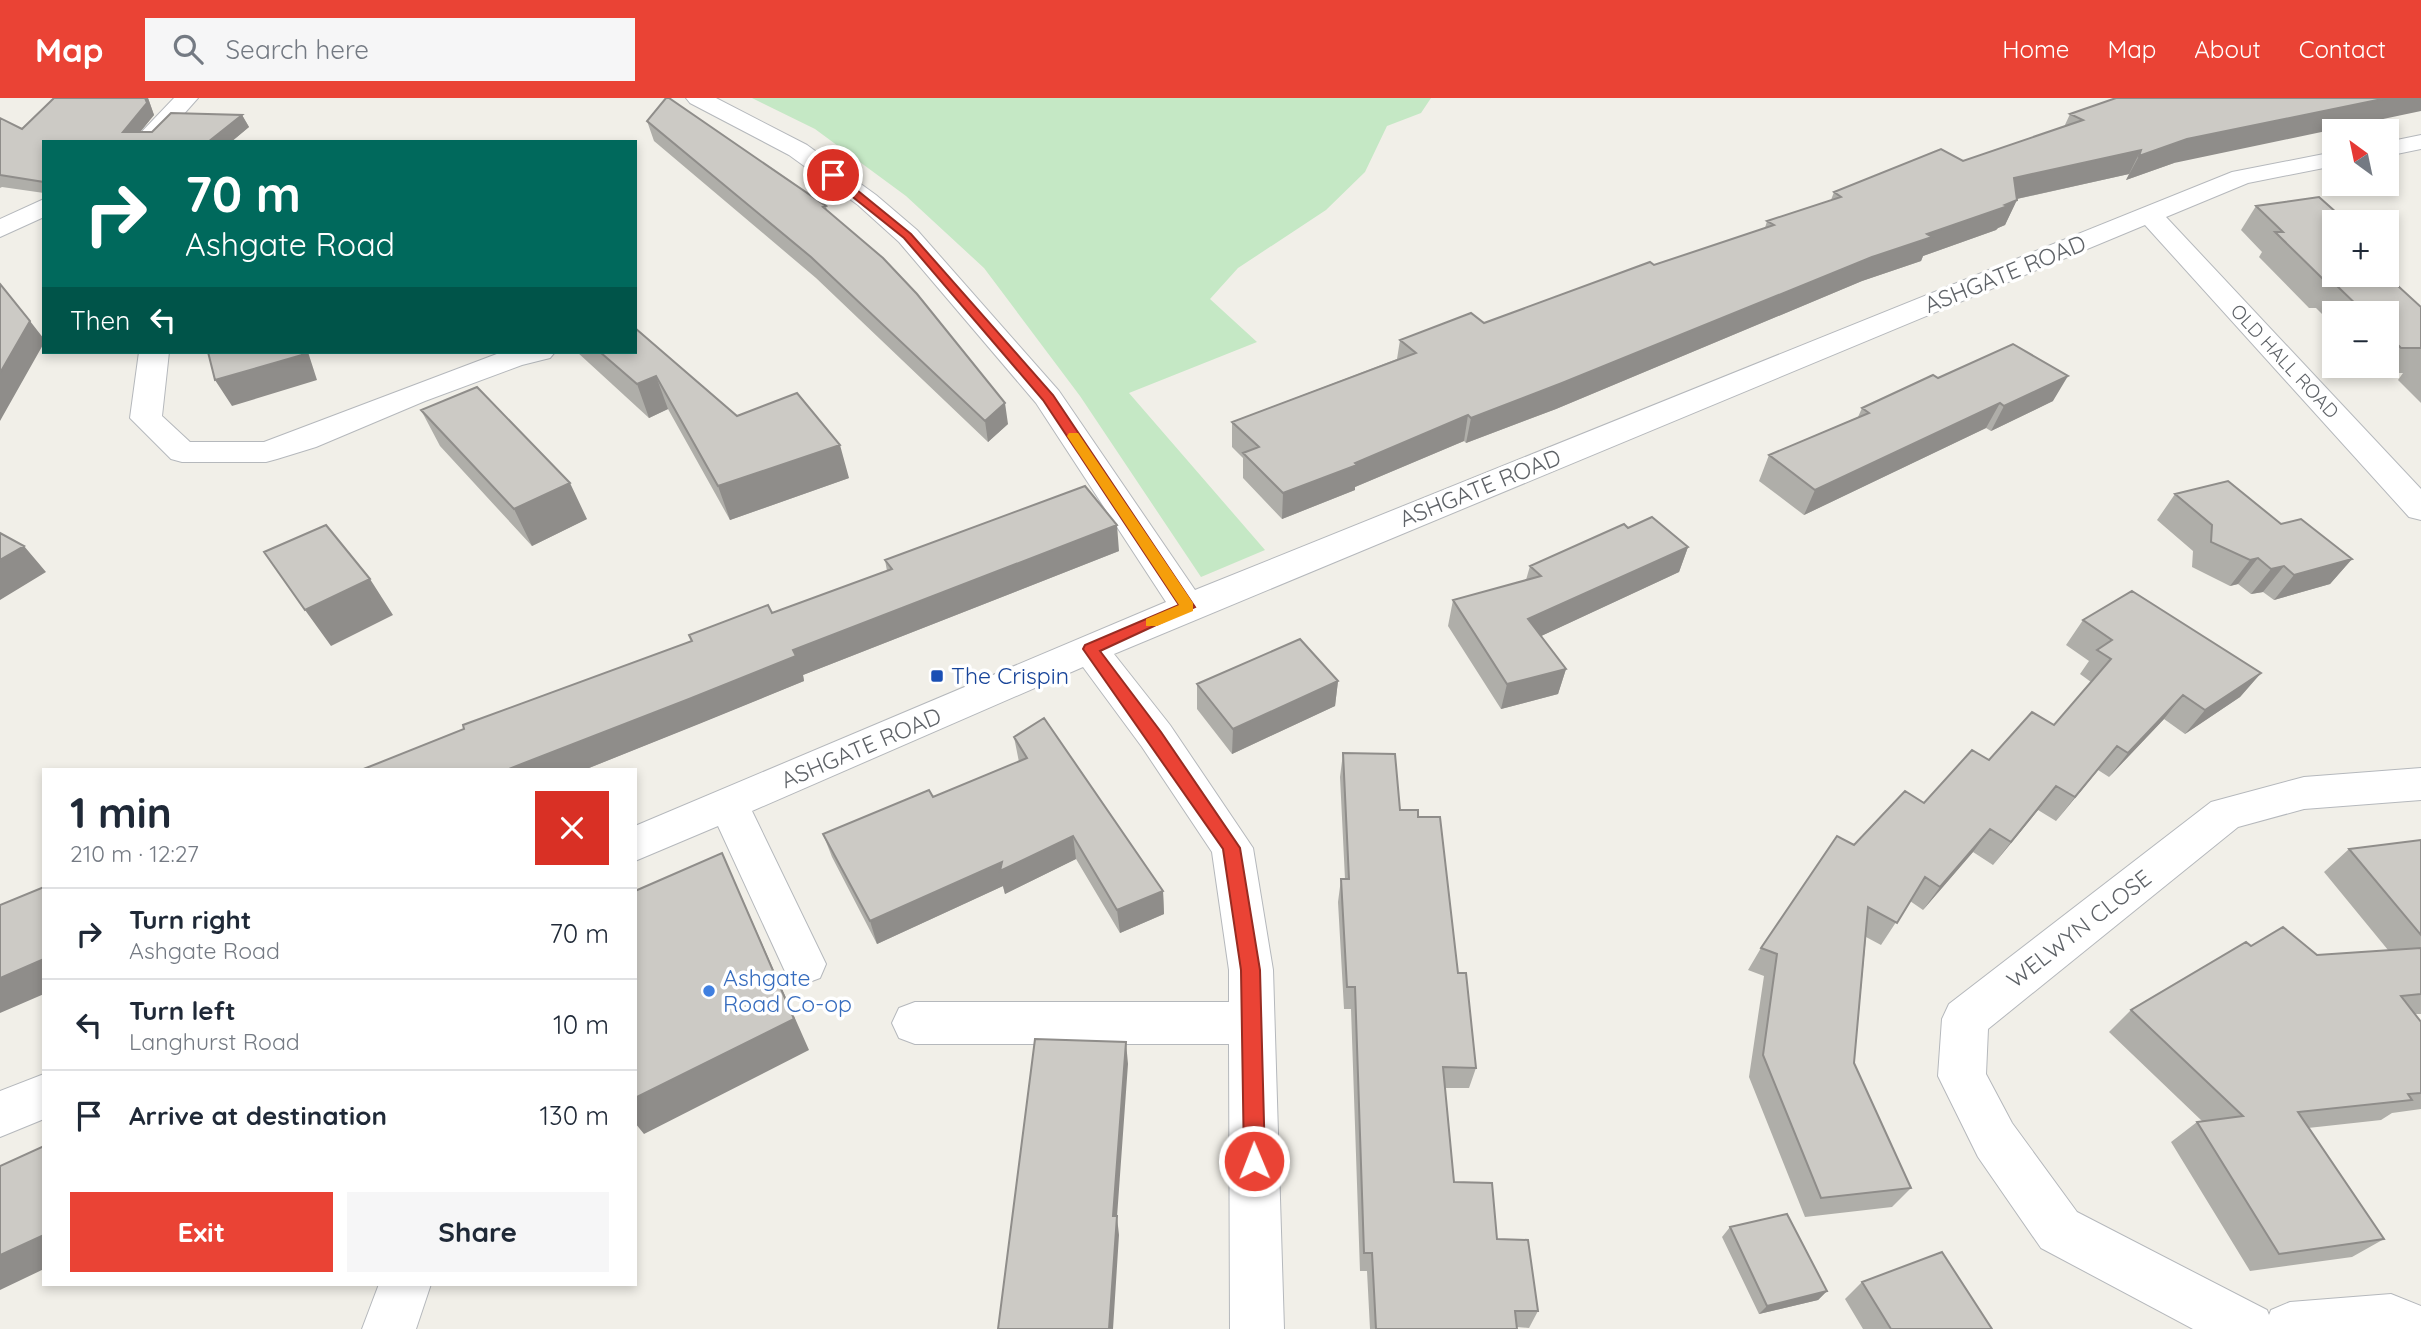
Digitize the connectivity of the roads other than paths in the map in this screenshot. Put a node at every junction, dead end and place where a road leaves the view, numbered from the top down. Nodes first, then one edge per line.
1 (186, 98) edge
2 (698, 98) edge
3 (146, 140) edge
4 (2421, 142) edge
5 (2399, 147) edge
6 (2322, 161) edge
7 (42, 207) edge
8 (2149, 214) junction
9 (4, 228) edge
10 (42, 237) edge
11 (155, 354) edge
12 (531, 354) edge
13 (2421, 509) edge
14 (1188, 607) junction
15 (1090, 649) junction
16 (2421, 784) edge
17 (728, 804) junction
18 (637, 843) edge
19 (804, 964) dead end
20 (915, 1023) dead end
21 (1251, 1023) junction
22 (42, 1097) edge
23 (0, 1114) edge
24 (404, 1286) edge
25 (389, 1329) edge
26 (1257, 1329) edge
27 (2248, 1329) edge
28 (2290, 1329) edge
29 (2412, 1329) edge

1 - 3 street
2 - 14 street
4 - 5 street
6 - 8 street, ASHGATE ROAD
7 - 9 street
8 - 13 street, OLD HALL ROAD
8 - 14 street, ASHGATE ROAD
9 - 10 street
11 - 12 street
14 - 15 street, ASHGATE ROAD
15 - 17 street, ASHGATE ROAD
15 - 21 street
16 - 27 street, WELWYN CLOSE
17 - 18 street, ASHGATE ROAD
17 - 19 street
20 - 21 street
21 - 26 street
22 - 23 street
24 - 25 street
28 - 29 street

